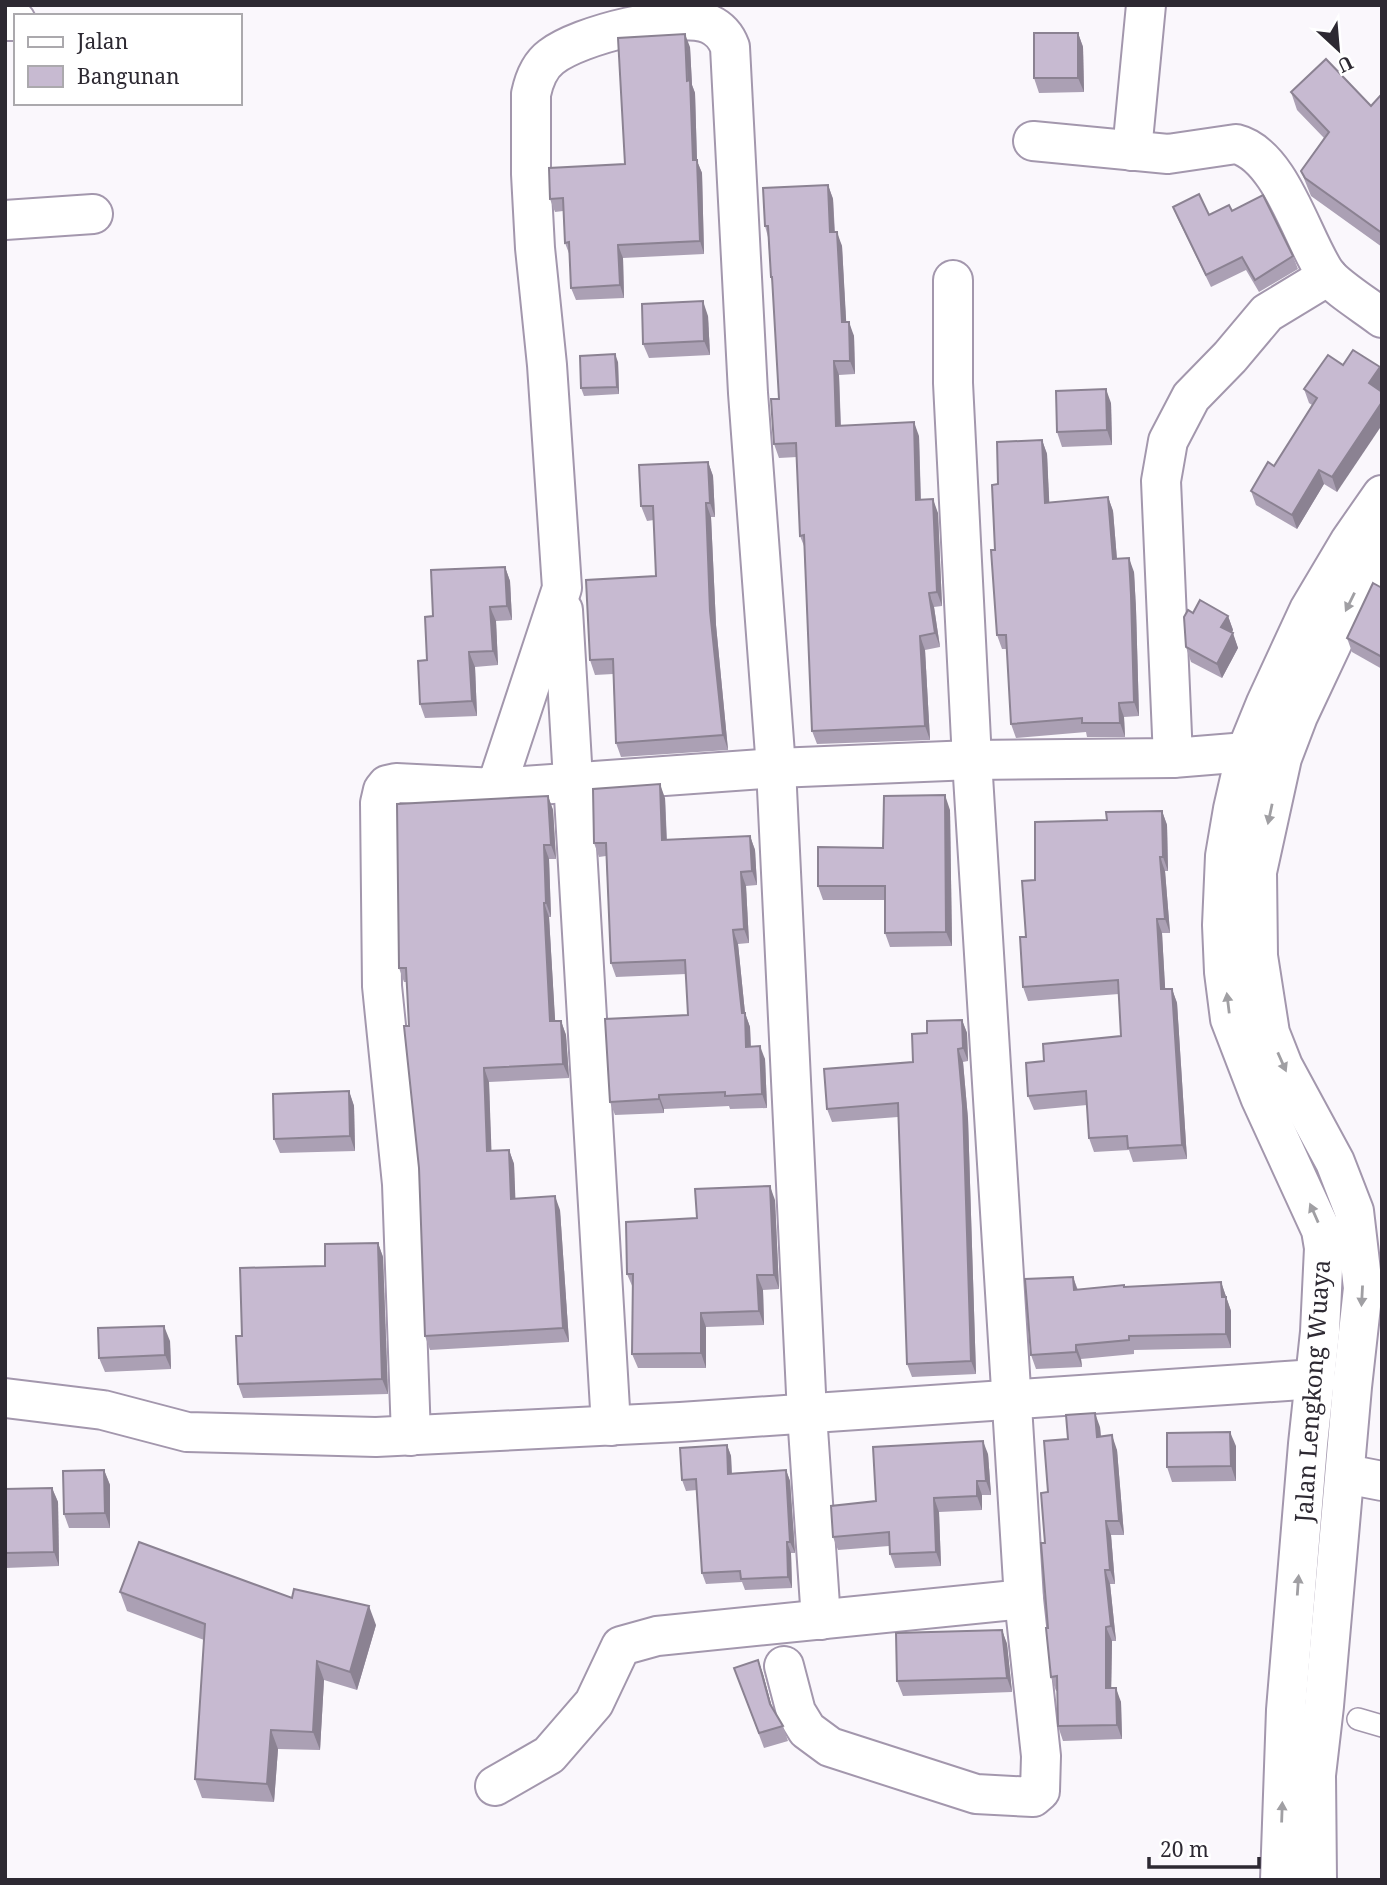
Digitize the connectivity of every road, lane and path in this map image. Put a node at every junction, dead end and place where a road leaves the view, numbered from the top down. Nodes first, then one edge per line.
1 (1146, 5) edge
2 (1033, 141) dead end
3 (1132, 151) junction
4 (93, 214) dead end
5 (5, 220) edge
6 (1328, 276) junction
7 (953, 280) dead end
8 (1382, 318) edge
9 (1382, 495) edge
10 (1382, 542) edge
11 (562, 588) junction
12 (1264, 755) junction
13 (1173, 758) junction
14 (972, 760) junction
15 (776, 768) junction
16 (573, 783) junction
17 (496, 788) junction
18 (1316, 1379) junction
19 (5, 1398) edge
20 (1012, 1400) junction
21 (807, 1414) junction
22 (611, 1426) junction
23 (411, 1436) junction
24 (1364, 1478) edge
25 (1024, 1599) junction
26 (821, 1620) junction
27 (784, 1666) dead end
28 (1358, 1720) dead end
29 (1382, 1726) edge
30 (495, 1786) dead end
31 (1280, 1880) edge
32 (1317, 1880) edge

1 - 3 street
2 - 3 street
3 - 6 street
4 - 5 street
6 - 8 street
6 - 13 street
7 - 14 street
9 - 12 street, Jalan Lengkong Wuaya
10 -> 12 street, Jalan Lengkong Wuaya
11 - 15 street
11 - 16 street
11 - 17 street
12 - 13 street
18 -> 12 street, Jalan Lengkong Wuaya
12 -> 24 street, Jalan Lengkong Wuaya
13 - 14 street
14 - 15 street
14 - 20 street
15 - 16 street
15 - 21 street
16 - 17 street
16 - 22 street
17 - 23 street
18 - 20 street
31 -> 18 street, Jalan Lengkong Wuaya
19 - 23 street
20 - 21 street
20 - 25 street
21 - 22 street
21 - 26 street
22 - 23 street
24 - 32 street, Jalan Lengkong Wuaya
25 - 26 street
25 - 27 street
26 - 30 street
28 - 29 lane

